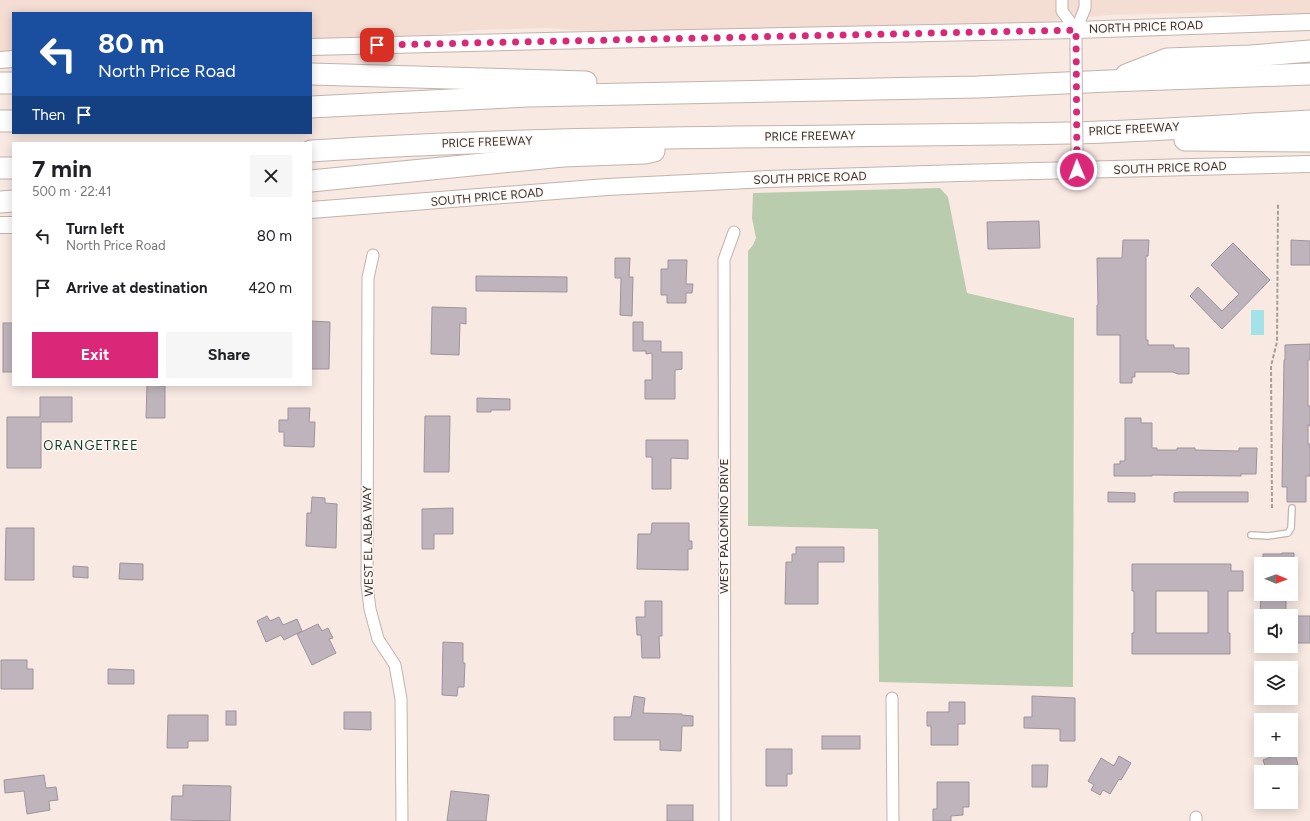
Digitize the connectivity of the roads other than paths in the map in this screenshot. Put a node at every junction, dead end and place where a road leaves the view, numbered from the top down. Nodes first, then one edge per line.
1 (1062, 0) edge
2 (1085, 0) edge
3 (1310, 22) edge
4 (1076, 30) junction
5 (312, 47) edge
6 (1310, 51) edge
7 (0, 60) edge
8 (12, 60) edge
9 (312, 74) edge
10 (1310, 74) edge
11 (1109, 81) junction
12 (0, 83) edge
13 (12, 83) edge
14 (738, 92) junction
15 (312, 107) edge
16 (0, 121) edge
17 (12, 121) edge
18 (1310, 121) edge
19 (729, 136) junction
20 (1310, 141) edge
21 (1074, 142) junction
22 (312, 151) edge
23 (1310, 164) edge
24 (0, 168) edge
25 (12, 168) edge
26 (1077, 170) junction
27 (312, 181) edge
28 (12, 201) edge
29 (0, 202) edge
30 (312, 210) edge
31 (0, 225) edge
32 (12, 225) edge
33 (734, 232) dead end
34 (373, 255) dead end
35 (1292, 508) dead end
36 (1251, 535) dead end
37 (892, 698) dead end
38 (402, 821) edge
39 (725, 821) edge
40 (893, 821) edge

1 - 4 street
2 - 4 street
3 - 4 main road, NORTH PRICE ROAD
4 - 5 main road, NORTH PRICE ROAD
4 - 21 street, bridge
6 - 11 highway
7 - 8 main road
9 - 14 highway
10 - 11 highway
11 - 14 highway
12 - 13 highway
14 - 15 highway
16 - 17 highway
18 - 21 highway, PRICE FREEWAY
19 - 21 highway, PRICE FREEWAY
19 - 22 highway, PRICE FREEWAY
19 - 27 highway
20 - 21 highway
21 - 26 street
23 - 26 main road, SOUTH PRICE ROAD
24 - 25 highway
26 - 30 main road, SOUTH PRICE ROAD
28 - 29 highway
31 - 32 main road
33 - 39 street, WEST PALOMINO DRIVE
34 - 38 street, WEST EL ALBA WAY
35 - 36 lane
37 - 40 street

